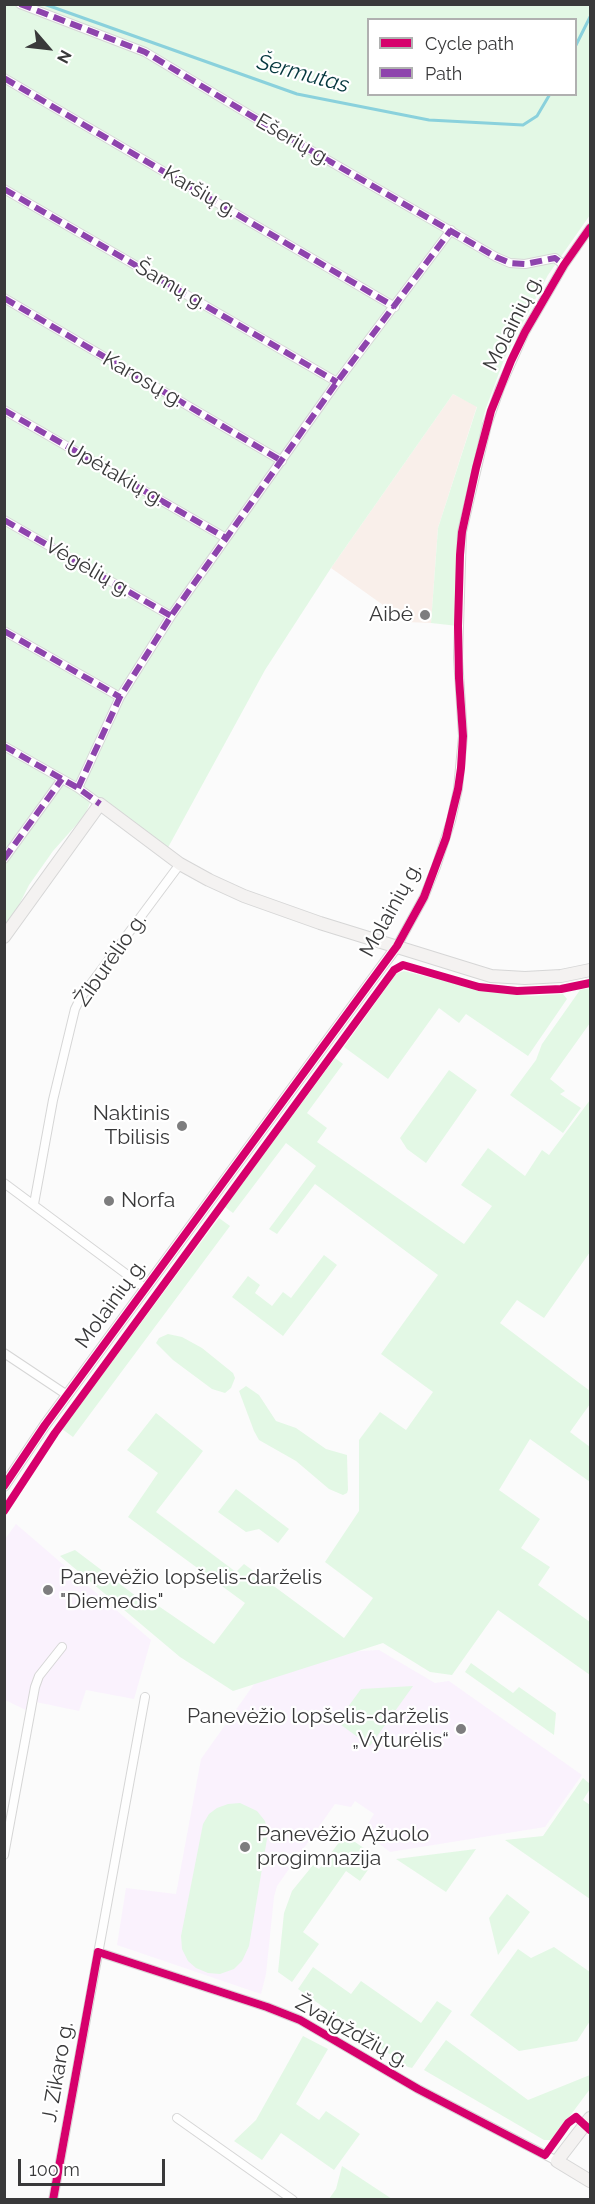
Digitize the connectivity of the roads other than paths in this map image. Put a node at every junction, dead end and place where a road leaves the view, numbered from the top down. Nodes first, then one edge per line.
1 (20, 4) edge
2 (4, 78) edge
3 (4, 189) edge
4 (591, 228) edge
5 (451, 230) junction
6 (564, 265) junction
7 (4, 298) edge
8 (394, 307) junction
9 (337, 382) junction
10 (4, 410) edge
11 (282, 461) junction
12 (4, 520) edge
13 (226, 538) junction
14 (171, 616) junction
15 (4, 631) edge
16 (120, 697) junction
17 (4, 746) edge
18 (62, 779) junction
19 (78, 788) junction
20 (100, 804) junction
21 (4, 858) edge
22 (180, 864) junction
23 (4, 937) edge
24 (397, 946) junction
25 (591, 970) edge
26 (4, 1183) edge
27 (34, 1204) junction
28 (145, 1288) junction
29 (4, 1353) edge
30 (67, 1395) junction
31 (4, 1486) edge
32 (62, 1647) dead end
33 (145, 1697) dead end
34 (4, 1855) edge
35 (98, 1952) junction
36 (177, 2118) dead end
37 (591, 2118) edge
38 (557, 2162) junction
39 (591, 2181) edge
40 (53, 2199) edge
41 (293, 2199) edge

1 - 5 street, Ešerių g.
2 - 8 street, Karšių g.
3 - 9 street, Šamų g.
4 - 6 street, Molainių g.
5 - 6 street, Ešerių g.
5 - 8 street
6 - 24 street, Molainių g.
7 - 11 street, Karosų g.
8 - 9 street
9 - 11 street
10 - 13 street, Upėtakių g.
11 - 13 street
12 - 14 street, Vėgėlių g.
13 - 14 street
14 - 16 street
15 - 16 street
16 - 19 street
17 - 18 street
18 - 19 street
18 - 21 street
19 - 20 street
20 - 22 main road
20 - 23 main road
22 - 24 main road
22 - 27 street, Žiburėlio g.
24 - 25 main road
24 - 28 street, Molainių g.
26 - 27 street
27 - 28 street
28 - 30 street, Molainių g.
29 - 30 street
30 - 31 street, Molainių g.
32 - 34 street
33 - 35 street, J. Zikaro g.
35 - 38 street, Žvaigždžių g.
35 - 40 street, J. Zikaro g.
36 - 41 street
37 - 38 main road
38 - 39 main road, Žvaigždžių g.

